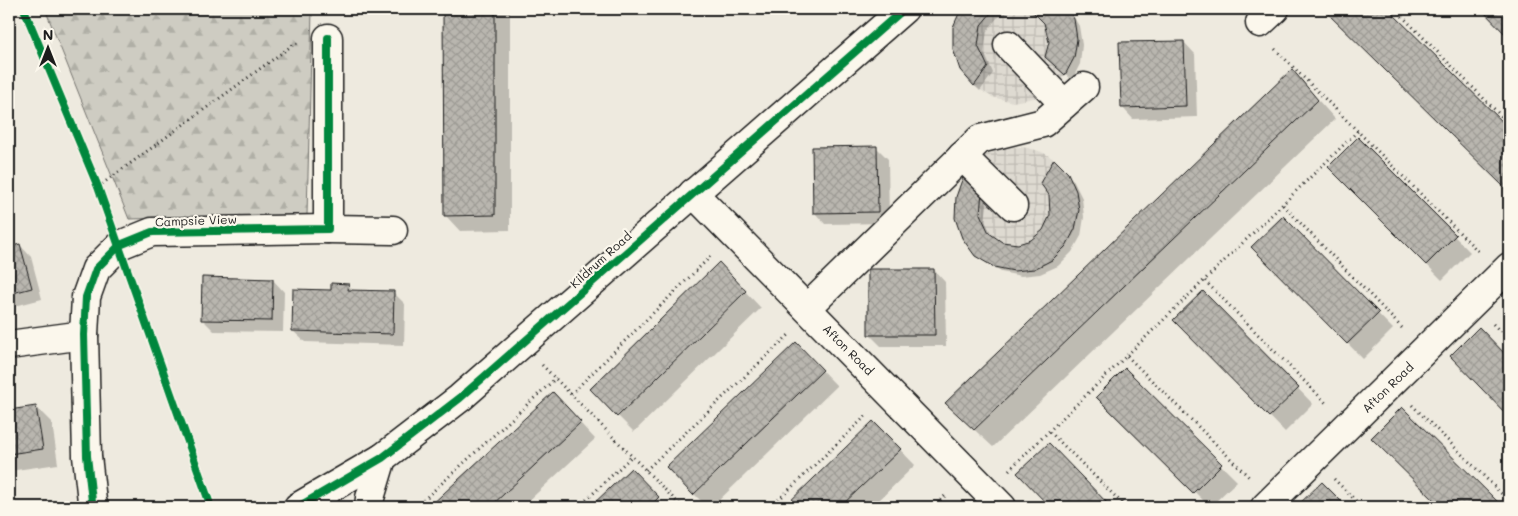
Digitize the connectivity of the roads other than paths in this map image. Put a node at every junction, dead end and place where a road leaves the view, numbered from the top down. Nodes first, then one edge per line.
1 (904, 9) edge
2 (328, 38) road end
3 (1008, 45) dead end
4 (962, 156) junction
5 (693, 193) junction
6 (1013, 206) dead end
7 (328, 229) junction
8 (393, 230) dead end
9 (1506, 271) edge
10 (809, 310) junction
11 (84, 335) junction
12 (9, 345) edge
13 (382, 458) junction
14 (994, 499) edge
15 (1269, 504) edge
16 (94, 507) edge
17 (298, 507) edge
18 (369, 507) edge

1 - 5 street, Kildrum Road
2 - 7 street
3 - 4 street
4 - 6 street
4 - 10 street
5 - 10 street, Afton Road
5 - 13 street, Kildrum Road
7 - 8 street, Campsie View
7 - 11 street, Campsie View
9 - 15 street, Afton Road
10 - 14 street, Afton Road
11 - 12 street
11 - 16 street, Campsie View
13 - 17 street, Kildrum Road
13 - 18 street

